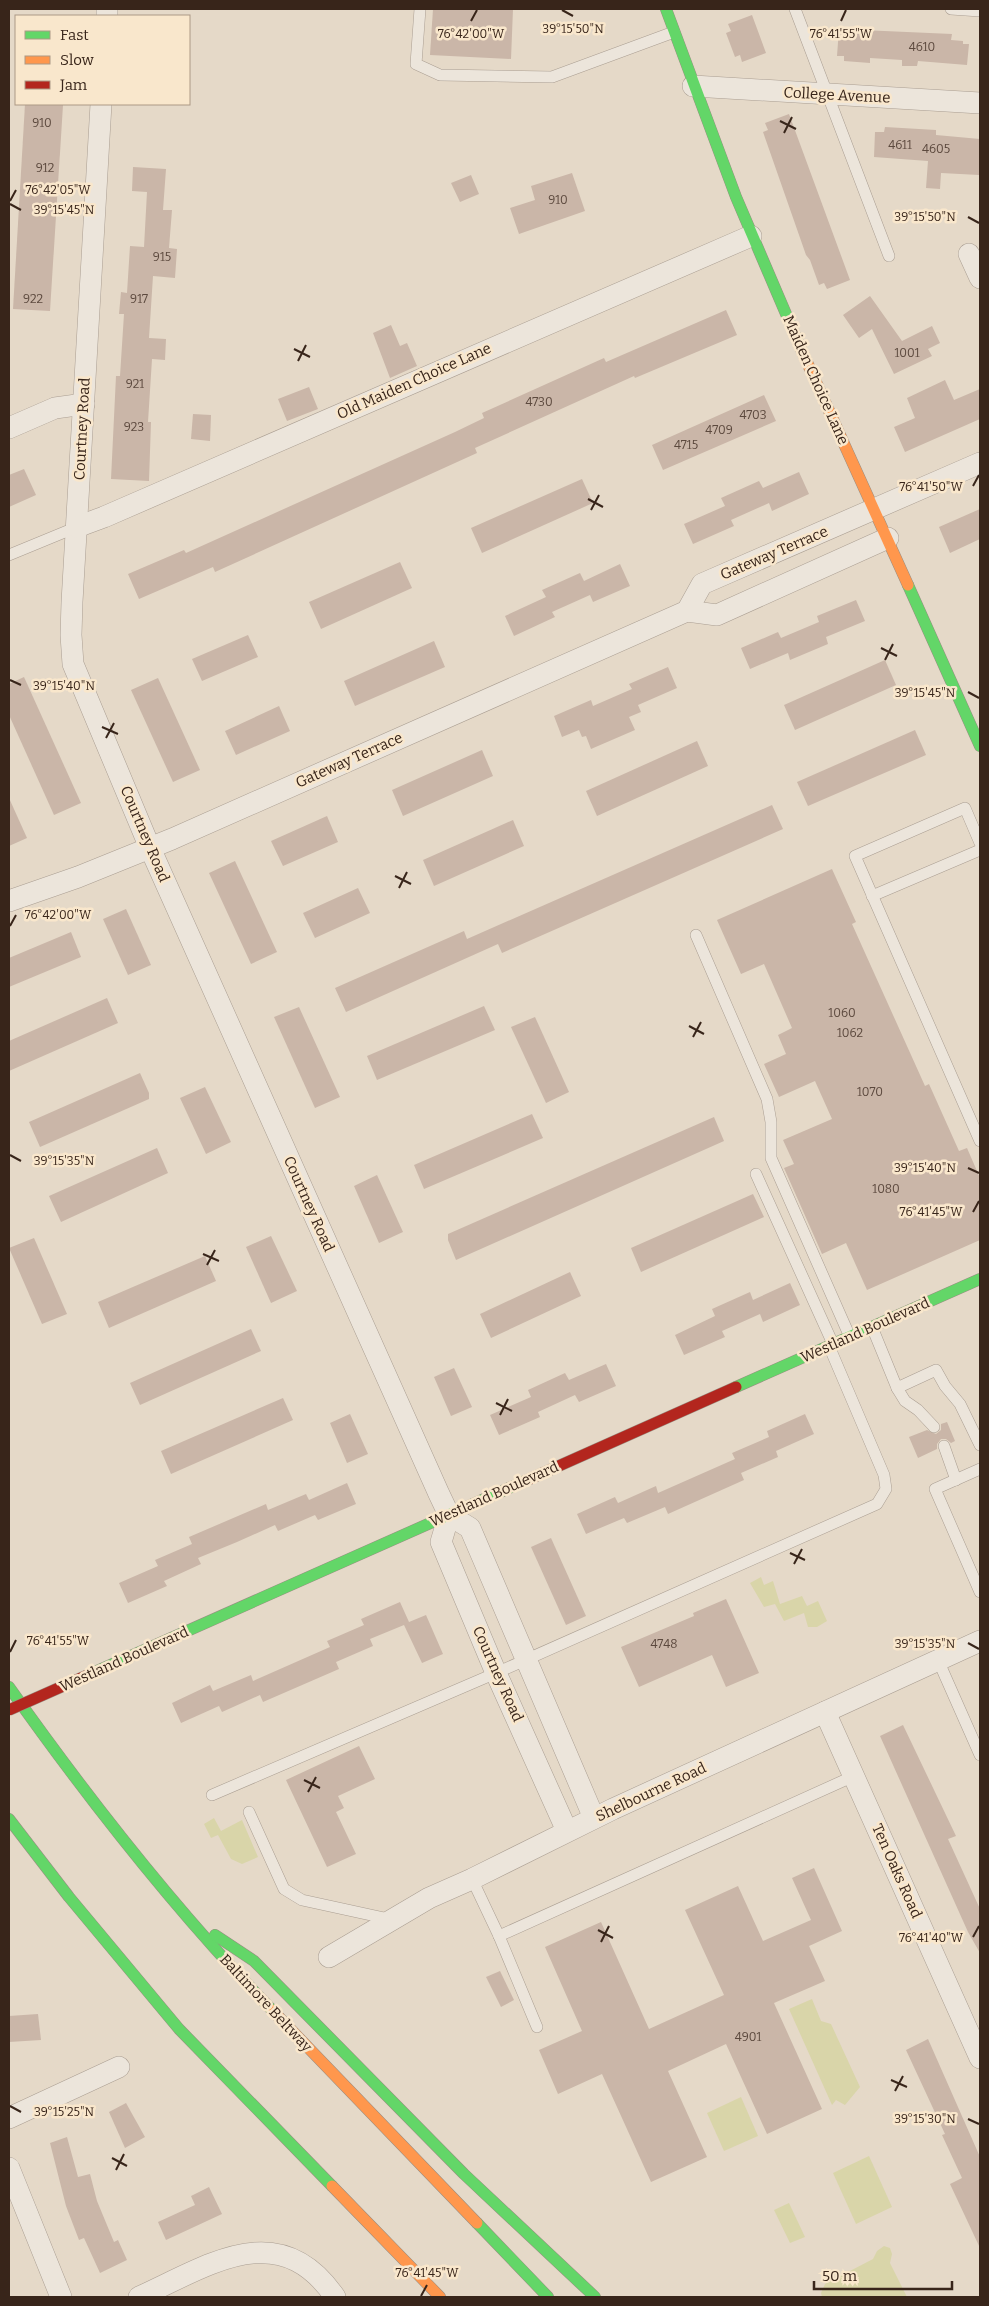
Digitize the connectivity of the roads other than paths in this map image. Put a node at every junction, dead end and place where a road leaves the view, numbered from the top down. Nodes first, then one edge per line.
1 (420, 9) edge
2 (666, 9) edge
3 (795, 9) edge
4 (951, 9) edge
5 (980, 10) edge
6 (674, 32) junction
7 (693, 86) junction
8 (828, 94) junction
9 (980, 103) edge
10 (101, 105) edge
11 (751, 236) junction
12 (970, 254) dead end
13 (889, 256) dead end
14 (980, 278) edge
15 (84, 404) junction
16 (9, 428) edge
17 (980, 463) edge
18 (874, 508) junction
19 (77, 527) junction
20 (888, 538) junction
21 (9, 555) edge
22 (687, 612) junction
23 (980, 746) edge
24 (980, 844) edge
25 (150, 848) junction
26 (980, 850) edge
27 (872, 896) junction
28 (9, 901) edge
29 (696, 935) dead end
30 (975, 1116) edge
31 (980, 1141) edge
32 (756, 1174) dead end
33 (980, 1279) edge
34 (872, 1327) junction
35 (850, 1337) junction
36 (831, 1345) junction
37 (897, 1388) junction
38 (934, 1427) dead end
39 (980, 1445) edge
40 (944, 1446) dead end
41 (980, 1469) edge
42 (956, 1480) junction
43 (449, 1515) junction
44 (980, 1592) edge
45 (980, 1641) edge
46 (528, 1659) junction
47 (938, 1660) junction
48 (496, 1673) junction
49 (9, 1686) edge
50 (9, 1710) edge
51 (825, 1712) junction
52 (980, 1755) edge
53 (854, 1776) junction
54 (212, 1795) dead end
55 (248, 1812) dead end
56 (594, 1818) junction
57 (9, 1819) edge
58 (567, 1831) junction
59 (472, 1879) junction
60 (190, 1918) junction
61 (389, 1919) junction
62 (499, 1936) junction
63 (329, 1957) dead end
64 (973, 2023) edge
65 (537, 2027) dead end
66 (980, 2058) edge
67 (119, 2067) dead end
68 (9, 2118) edge
69 (9, 2168) edge
70 (61, 2297) edge
71 (139, 2297) edge
72 (335, 2297) edge
73 (440, 2297) edge
74 (548, 2297) edge
75 (595, 2297) edge

1 - 6 lane
2 - 6 main road, Maiden Choice Lane
3 - 8 lane
4 - 5 lane
6 - 7 main road, Maiden Choice Lane
7 - 8 street, College Avenue
7 - 11 main road, Maiden Choice Lane
8 - 9 street, College Avenue
8 - 13 lane
10 - 15 street, Courtney Road
11 - 18 main road, Maiden Choice Lane
11 - 19 street, Old Maiden Choice Lane
12 - 14 street
15 - 16 street
15 - 19 street, Courtney Road
17 - 18 street, Gateway Terrace
18 - 20 main road, Maiden Choice Lane
18 - 22 street, Gateway Terrace
19 - 21 lane
19 - 25 street, Courtney Road
20 - 22 street, Gateway Terrace
20 - 23 main road, Maiden Choice Lane
22 - 25 street, Gateway Terrace
24 - 27 lane
25 - 28 street, Gateway Terrace
25 - 43 street, Courtney Road
26 - 27 lane
27 - 30 lane
29 - 35 lane
30 - 31 lane
32 - 36 lane
33 - 34 main road, Westland Boulevard
34 - 35 main road, Westland Boulevard
34 - 37 lane
35 - 36 main road, Westland Boulevard
36 - 43 main road, Westland Boulevard
36 - 46 lane
37 - 38 lane
37 - 39 lane
40 - 42 lane
41 - 42 lane
42 - 44 lane
43 - 46 street
43 - 48 street, Courtney Road
43 - 50 main road, Westland Boulevard, bridge
45 - 47 street, Shelbourne Road
46 - 48 lane
46 - 56 street
47 - 51 street, Shelbourne Road
47 - 52 lane
48 - 54 lane
48 - 58 street, Courtney Road
49 - 60 main road, Baltimore Beltway
51 - 53 street, Ten Oaks Road
51 - 56 street, Shelbourne Road
53 - 62 lane
53 - 64 street, Ten Oaks Road
55 - 61 lane
56 - 58 street, Shelbourne Road
57 - 73 main road
58 - 59 street, Shelbourne Road
59 - 61 street, Shelbourne Road
59 - 62 lane
60 - 74 main road, Baltimore Beltway
60 - 75 main road
61 - 63 street, Shelbourne Road
62 - 65 lane
64 - 66 street, Ten Oaks Road
67 - 68 street
69 - 70 street
71 - 72 street

